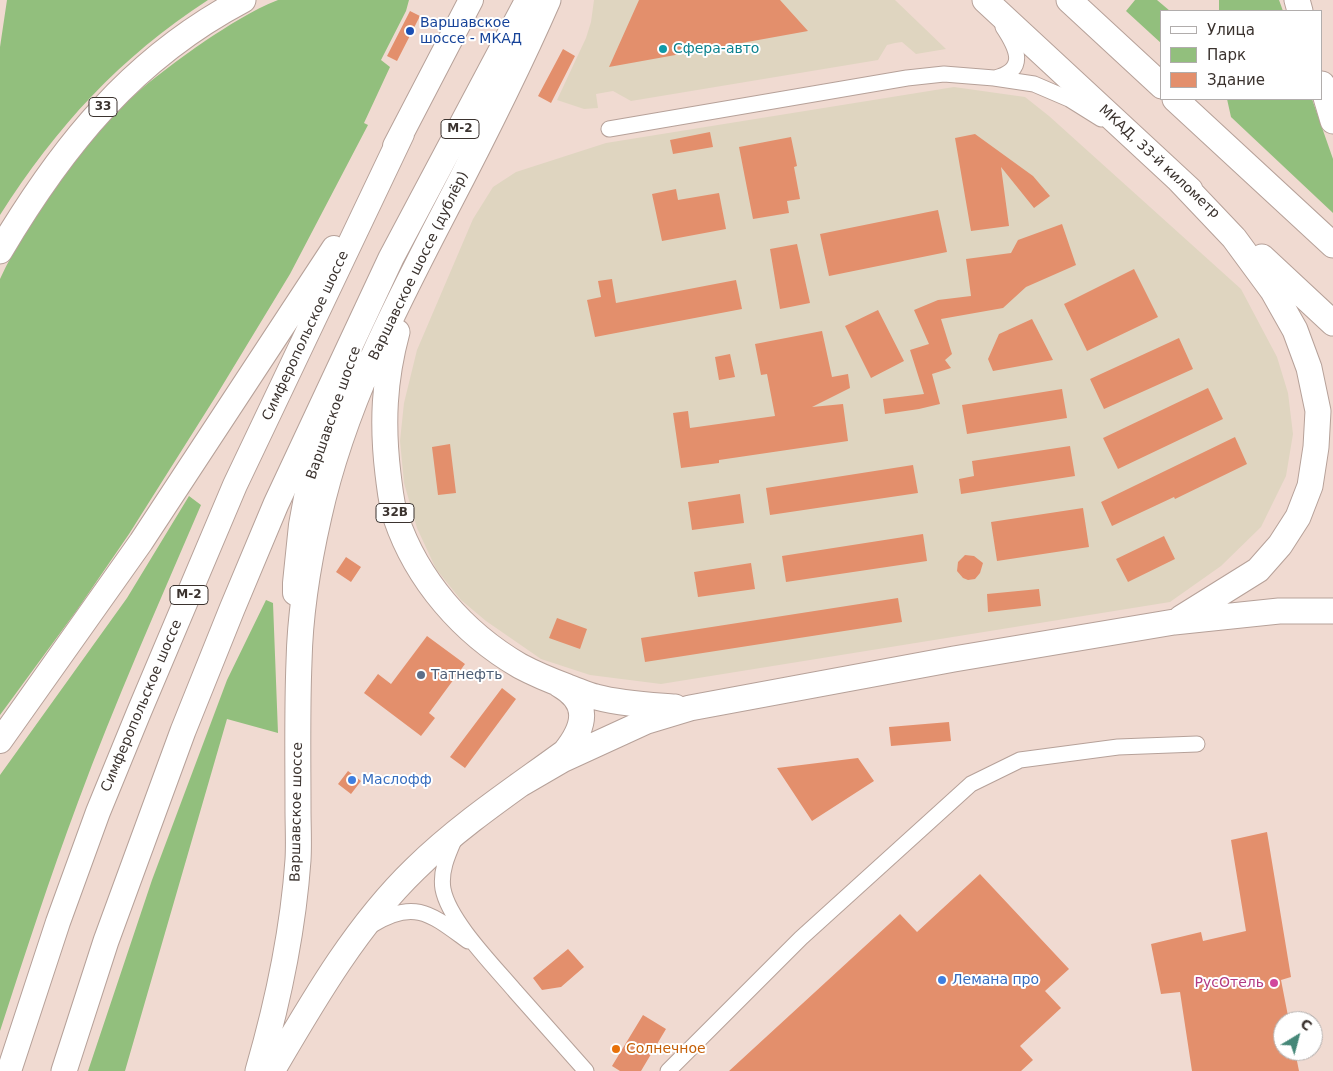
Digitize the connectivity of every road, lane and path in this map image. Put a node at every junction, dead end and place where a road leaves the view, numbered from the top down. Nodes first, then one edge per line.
1 (243, 0) edge
2 (470, 0) edge
3 (528, 0) edge
4 (548, 0) edge
5 (981, 0) edge
6 (985, 0) edge
7 (1069, 0) edge
8 (994, 78) junction
9 (1160, 84) edge
10 (1323, 87) edge
11 (1176, 100) edge
12 (1333, 121) edge
13 (609, 129) dead end
14 (402, 134) junction
15 (1152, 155) junction
16 (1178, 179) junction
17 (1333, 245) edge
18 (0, 251) edge
19 (391, 258) junction
20 (411, 276) junction
21 (390, 321) junction
22 (1333, 323) edge
23 (339, 393) junction
24 (296, 462) junction
25 (1333, 611) edge
26 (1174, 622) junction
27 (299, 660) junction
28 (556, 682) junction
29 (690, 708) junction
30 (0, 741) edge
31 (1197, 744) dead end
32 (519, 785) junction
33 (459, 829) junction
34 (360, 933) junction
35 (477, 948) junction
36 (9, 1071) edge
37 (64, 1071) edge
38 (258, 1071) edge
39 (272, 1071) edge
40 (586, 1071) edge
41 (668, 1071) edge

1 - 18 highway, 33
2 - 14 main road, М-2
3 - 19 highway, Варшавское шоссе / М-2
4 - 20 highway, Варшавское шоссе (дублёр)
5 - 8 street
6 - 15 highway, МКАД, 33-й километр
7 - 9 highway
8 - 13 street
8 - 15 street
10 - 12 highway
11 - 17 highway
14 - 30 main road
14 - 36 main road, Симферопольское шоссе / М-2
15 - 16 highway, МКАД, 33-й километр
16 - 22 highway, МКАД, 33-й километр
16 - 26 highway
19 - 23 main road, Варшавское шоссе
19 - 24 highway, М-2
20 - 21 highway, Варшавское шоссе (дублёр)
20 - 28 highway, 32B
21 - 23 street
21 - 27 highway, Варшавское шоссе (дублёр)
23 - 24 street
23 - 27 main road, Варшавское шоссе
24 - 37 highway, М-2
25 - 26 highway
26 - 29 highway
27 - 38 highway, Варшавское шоссе
28 - 29 highway, 32B
28 - 32 highway
29 - 32 highway
31 - 41 street
32 - 33 highway
33 - 34 highway
33 - 35 street
34 - 35 street
34 - 39 highway
35 - 40 street

